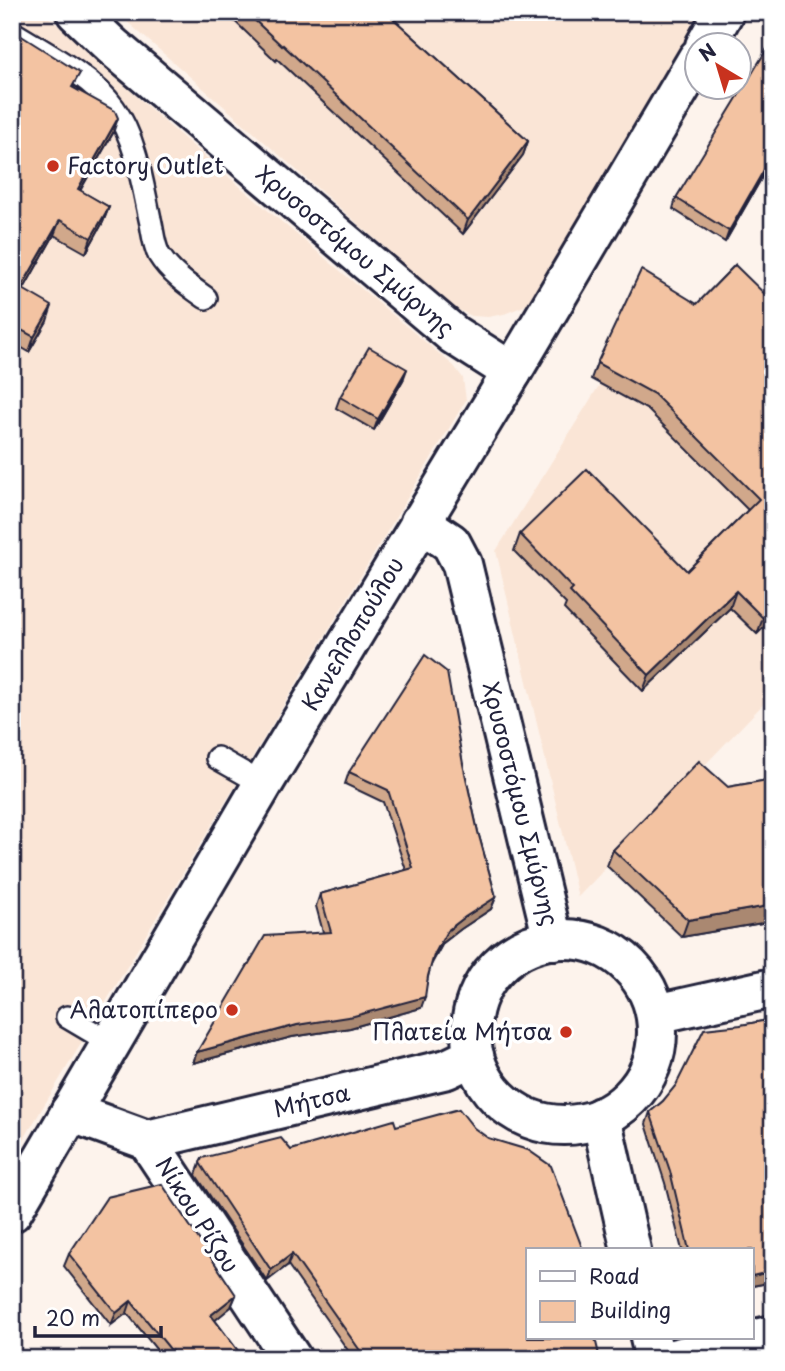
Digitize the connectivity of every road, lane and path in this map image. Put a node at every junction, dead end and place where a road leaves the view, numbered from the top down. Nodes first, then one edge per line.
1 (76, 12) edge
2 (724, 12) edge
3 (12, 32) edge
4 (713, 32) edge
5 (684, 82) edge
6 (206, 298) dead end
7 (512, 372) junction
8 (420, 522) junction
9 (217, 758) dead end
10 (263, 784) junction
11 (553, 940) junction
12 (773, 988) edge
13 (656, 1014) junction
14 (67, 1017) dead end
15 (111, 1043) junction
16 (474, 1056) junction
17 (70, 1112) junction
18 (601, 1117) junction
19 (147, 1140) junction
20 (12, 1212) edge
21 (631, 1248) edge
22 (773, 1335) edge
23 (650, 1340) edge
24 (752, 1340) edge
25 (754, 1340) edge
26 (292, 1359) edge
27 (655, 1359) edge
28 (673, 1359) edge

1 - 7 street, Χρυσοστόμου Σμύρνης
2 - 4 street
3 - 6 lane
5 - 7 street, Κανελλοπούλου
7 - 8 street, Κανελλοπούλου
8 - 10 street, Κανελλοπούλου
8 - 11 street, Χρυσοστόμου Σμύρνης
9 - 10 lane
10 - 15 street, Κανελλοπούλου
11 - 13 street
11 - 16 street
12 - 13 street
13 - 18 street
14 - 15 lane
15 - 17 street, Κανελλοπούλου
16 - 18 street
16 - 19 street, Μήτσα
17 - 19 street, Νίκου Ρίζου
17 - 20 street, Κανελλοπούλου
18 - 21 street
19 - 26 street, Νίκου Ρίζου
22 - 25 street
23 - 27 street
24 - 28 street

